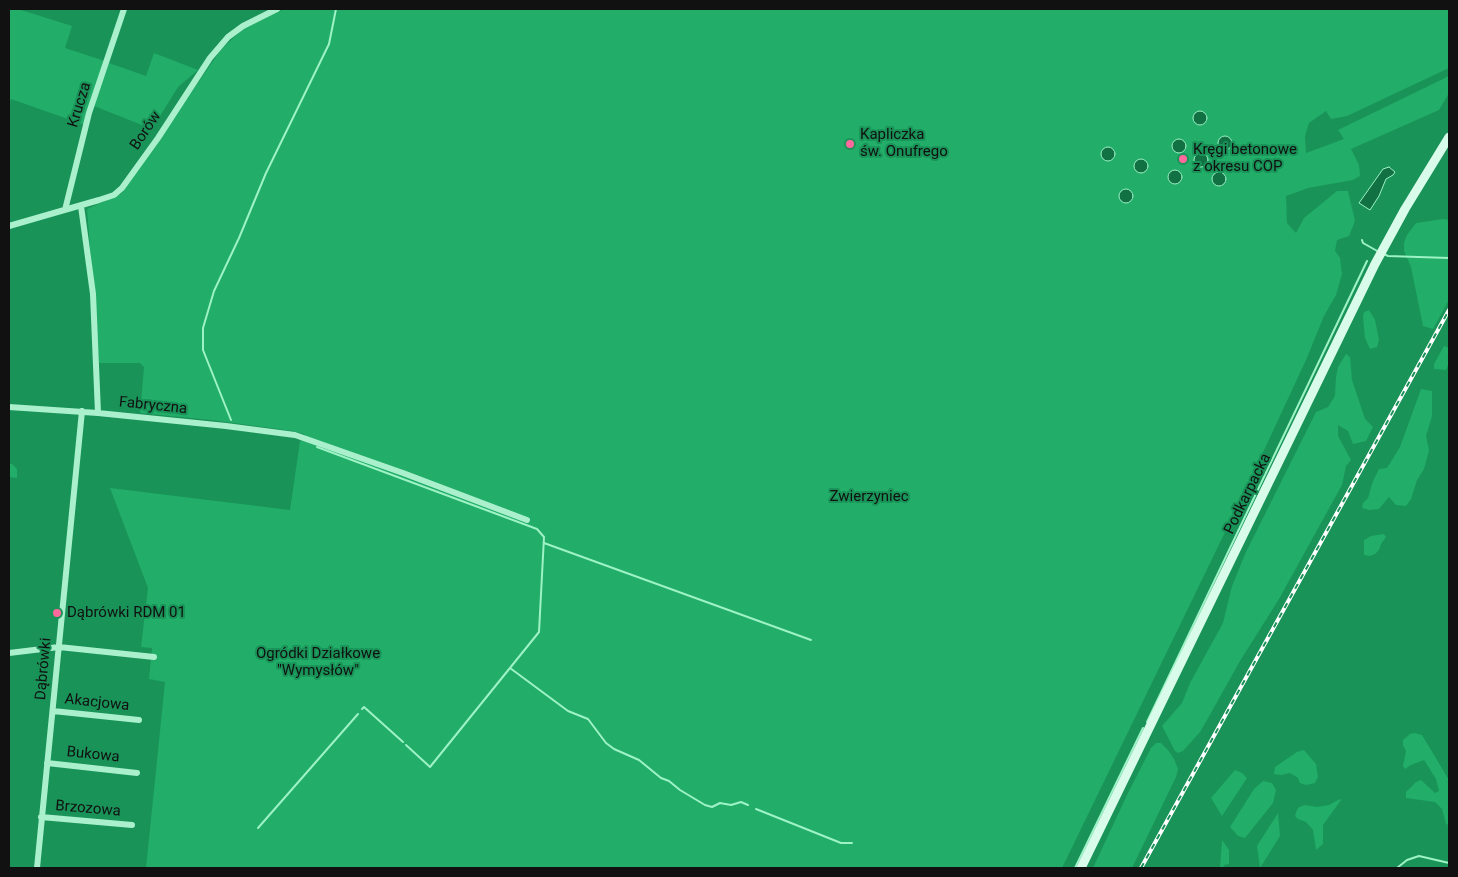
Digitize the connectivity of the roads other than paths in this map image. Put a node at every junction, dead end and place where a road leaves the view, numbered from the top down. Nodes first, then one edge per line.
1 (124, 9) edge
2 (277, 9) edge
3 (1449, 137) edge
4 (81, 206) junction
5 (65, 210) junction
6 (9, 226) edge
7 (9, 407) edge
8 (82, 411) junction
9 (98, 413) junction
10 (527, 520) dead end
11 (59, 647) junction
12 (9, 653) edge
13 (154, 658) dead end
14 (53, 711) junction
15 (139, 720) dead end
16 (47, 763) junction
17 (137, 772) dead end
18 (41, 817) junction
19 (132, 825) dead end
20 (37, 868) edge
21 (1081, 868) edge

1 - 5 street, Krucza
2 - 4 street, Borów
3 - 21 main road, Podkarpacka
4 - 5 street, Borów
4 - 9 street
5 - 6 street, Borów
7 - 8 street, Fabryczna
8 - 9 street, Fabryczna
8 - 11 street, Dąbrówki
9 - 10 street, Fabryczna
11 - 12 street
11 - 13 street
11 - 14 street, Dąbrówki
14 - 15 street, Akacjowa
14 - 16 street, Dąbrówki
16 - 17 street, Bukowa
16 - 18 street, Dąbrówki
18 - 19 street, Brzozowa
18 - 20 street, Dąbrówki

